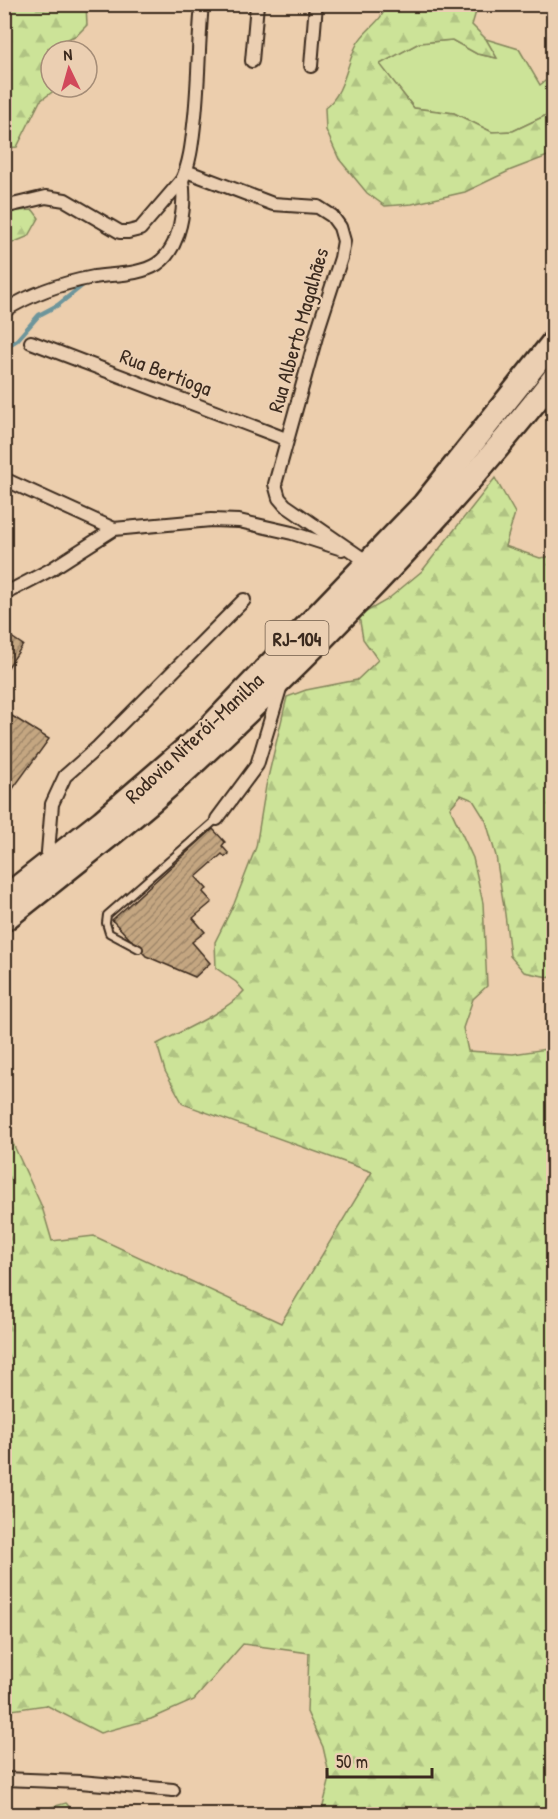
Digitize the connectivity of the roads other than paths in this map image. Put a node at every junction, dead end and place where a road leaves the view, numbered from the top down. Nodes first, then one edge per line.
1 (202, 4) edge
2 (257, 4) edge
3 (316, 4) edge
4 (252, 61) dead end
5 (310, 66) dead end
6 (184, 175) junction
7 (4, 207) edge
8 (8, 309) edge
9 (554, 341) edge
10 (32, 342) dead end
11 (550, 392) edge
12 (286, 439) junction
13 (4, 479) edge
14 (114, 529) junction
15 (362, 558) junction
16 (4, 594) edge
17 (244, 600) dead end
18 (283, 678) junction
19 (217, 819) joint
20 (47, 865) junction
21 (4, 898) edge
22 (4, 920) edge
23 (139, 949) dead end
24 (4, 1779) edge
25 (173, 1790) dead end

1 - 6 street
2 - 4 street
3 - 5 street
6 - 7 street
6 - 8 street
6 - 12 street, Rua Alberto Magalhães
9 - 15 highway, Rodovia Niterói-Manilha / RJ-104
10 - 12 street, Rua Bertioga
11 - 18 highway, Rodovia Niterói-Manilha / RJ-104
12 - 15 street, Rua Alberto Magalhães
13 - 14 street
14 - 15 street
14 - 16 street
15 - 20 highway, Rodovia Niterói-Manilha / RJ-104
17 - 20 street
18 - 19 street
18 - 22 highway, Rodovia Niterói-Manilha / RJ-104
19 - 23 lane
20 - 21 highway, Rodovia Niterói-Manilha / RJ-104
24 - 25 street

